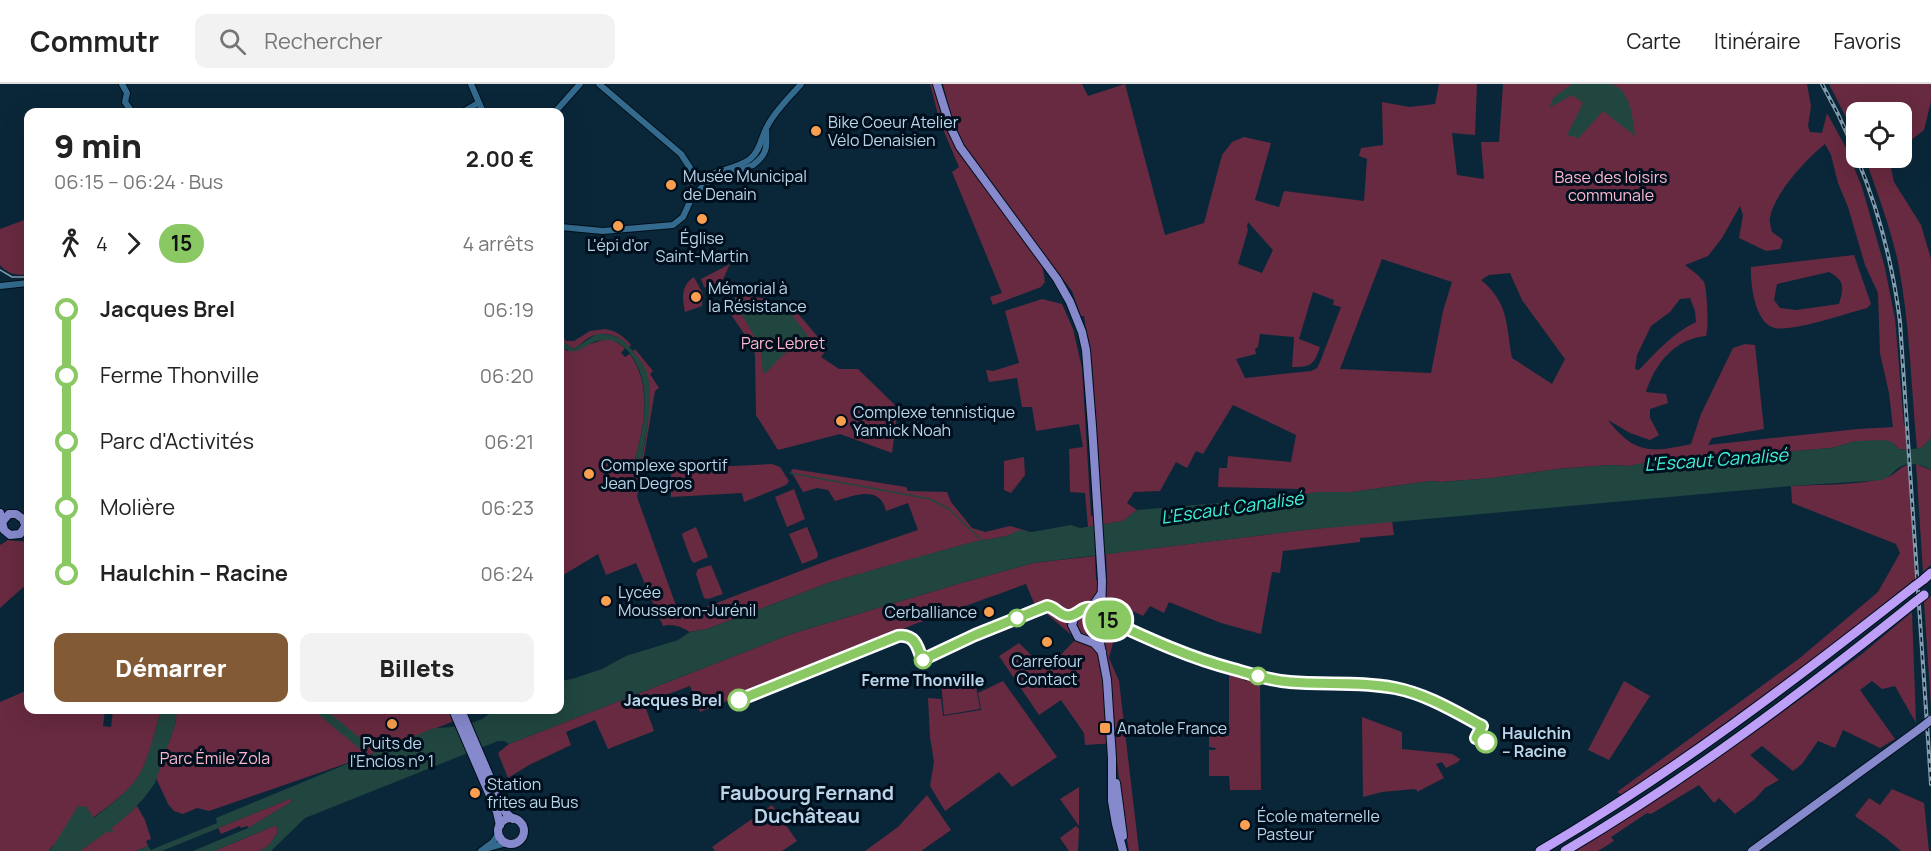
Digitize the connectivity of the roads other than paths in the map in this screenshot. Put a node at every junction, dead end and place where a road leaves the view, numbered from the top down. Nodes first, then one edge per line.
1 (122, 84) edge
2 (471, 84) edge
3 (580, 84) edge
4 (599, 84) edge
5 (801, 84) edge
6 (939, 84) edge
7 (478, 103) junction
8 (129, 108) edge
9 (470, 108) edge
10 (481, 108) edge
11 (559, 108) edge
12 (765, 129) junction
13 (694, 178) junction
14 (700, 187) junction
15 (688, 205) junction
16 (564, 227) edge
17 (24, 283) edge
18 (1, 286) edge
19 (0, 506) edge
20 (21, 515) edge
21 (2, 517) edge
22 (24, 529) edge
23 (1931, 573) edge
24 (1928, 592) edge
25 (1101, 593) junction
26 (1087, 608) junction
27 (1101, 614) junction
28 (1100, 635) junction
29 (1088, 640) junction
30 (1102, 653) junction
31 (461, 716) edge
32 (1931, 720) edge
33 (478, 758) junction
34 (1817, 805) junction
35 (513, 819) junction
36 (500, 829) junction
37 (522, 838) junction
38 (509, 844) junction
39 (522, 850) edge
40 (481, 851) edge
41 (1125, 851) edge
42 (1540, 851) edge
43 (1565, 851) edge
44 (1752, 851) edge
45 (1759, 851) edge

1 - 8 street
2 - 7 street
3 - 11 street
4 - 13 street
5 - 12 street
6 - 25 main road
7 - 9 street
7 - 10 street
12 - 13 street
12 - 14 street
13 - 14 street
13 - 14 street
13 - 15 street
14 - 15 street
15 - 16 street
17 - 18 street
19 - 20 main road
20 - 21 main road
21 - 22 main road
23 - 42 highway
24 - 43 highway, bridge
25 - 26 main road
25 - 27 main road
26 - 27 main road
26 - 29 main road
27 - 28 main road
28 - 29 main road
28 - 30 main road
29 - 30 main road
30 - 41 main road
31 - 33 main road
32 - 34 main road, bridge
33 - 35 main road
33 - 36 main road
34 - 44 main road
34 - 45 main road
35 - 36 main road
35 - 37 main road
36 - 38 main road
36 - 40 street
37 - 38 main road
37 - 39 main road
38 - 39 main road
38 - 40 street

